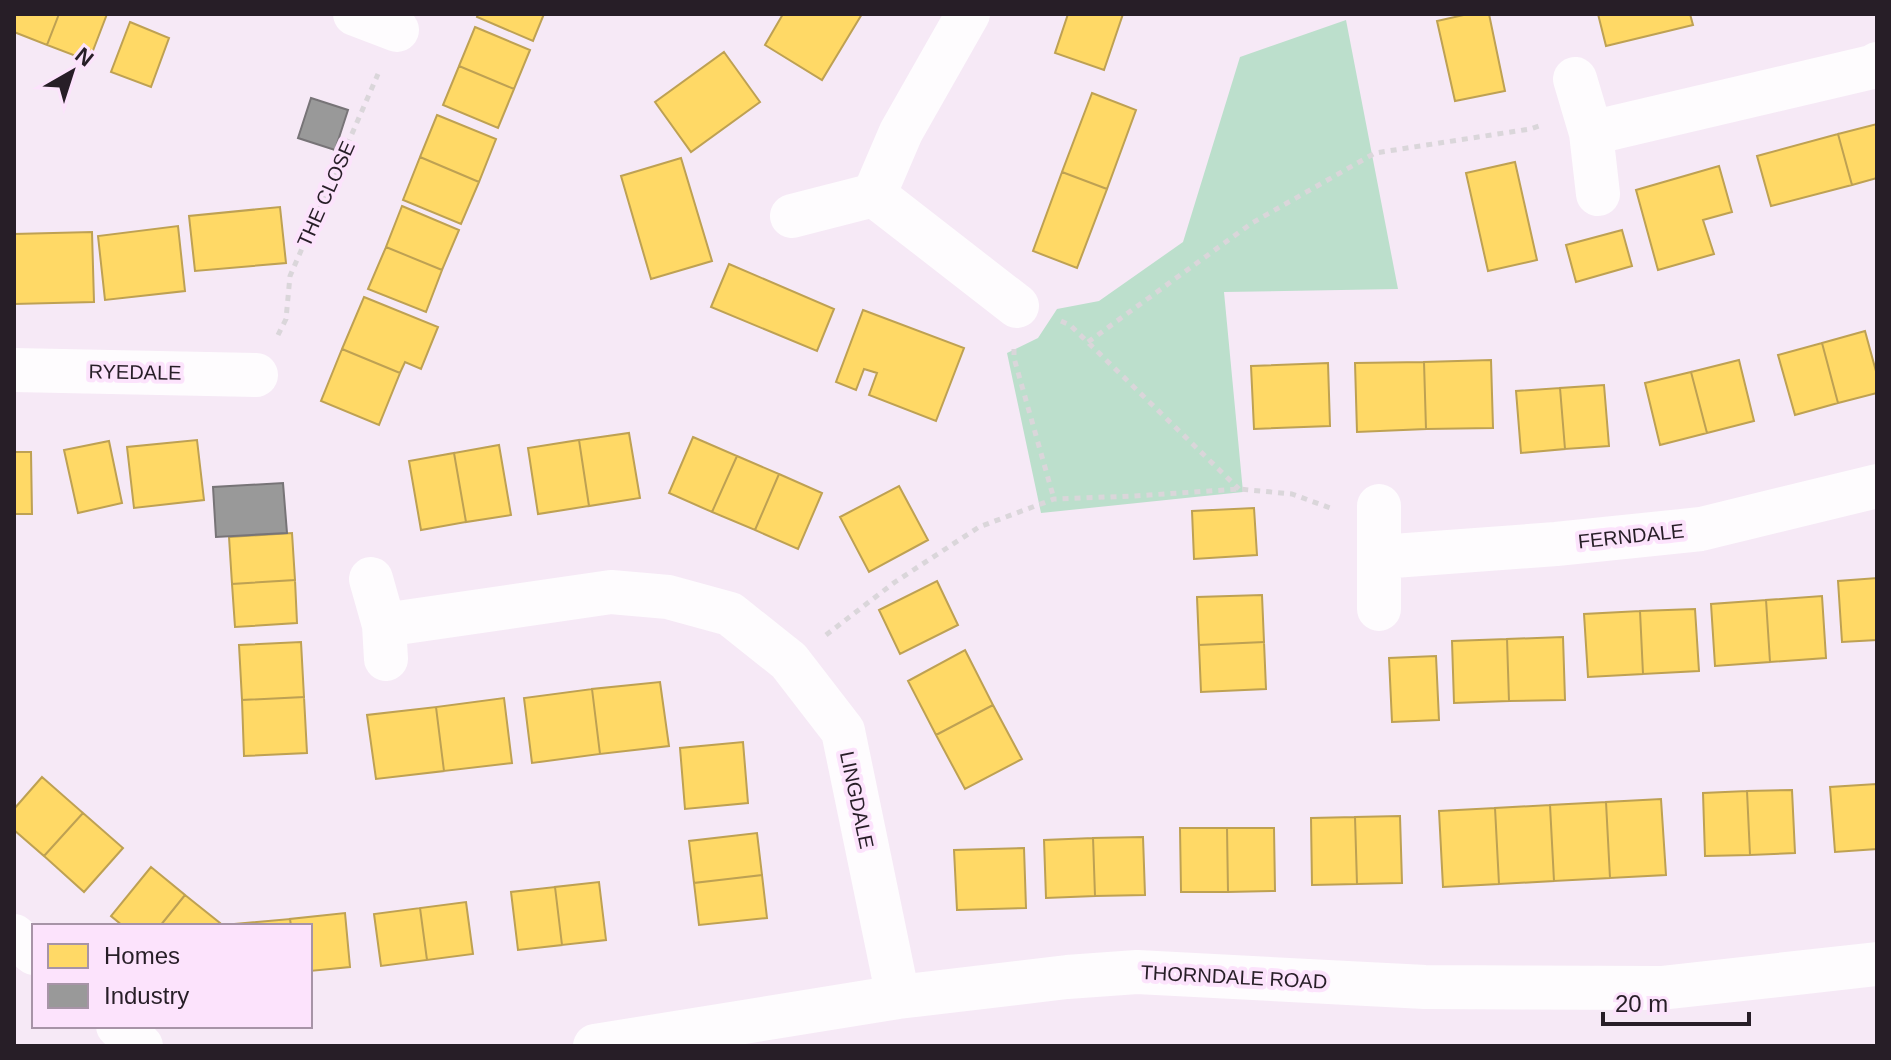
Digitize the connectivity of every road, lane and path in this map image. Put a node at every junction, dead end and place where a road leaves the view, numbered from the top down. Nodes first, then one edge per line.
1 (355, 14) edge
2 (968, 14) edge
3 (397, 30) joint
4 (1877, 64) edge
5 (1575, 79) dead end
6 (1530, 129) dead end
7 (1591, 133) junction
8 (1598, 194) dead end
9 (874, 195) junction
10 (792, 216) dead end
11 (1017, 306) junction
12 (1088, 342) junction
13 (14, 370) edge
14 (256, 375) joint
15 (1877, 486) edge
16 (1239, 489) junction
17 (1054, 499) junction
18 (1379, 506) joint
19 (1380, 557) junction
20 (371, 579) dead end
21 (1379, 609) dead end
22 (789, 661) junction
23 (14, 936) edge
24 (32, 951) edge
25 (1877, 964) edge
26 (898, 997) junction
27 (120, 1028) edge
28 (141, 1046) edge
29 (595, 1046) edge

1 - 3 street
2 - 9 street
3 - 14 path, THE CLOSE
4 - 7 street
5 - 7 street
6 - 12 path
7 - 8 street
9 - 10 street
9 - 11 street
11 - 12 path
11 - 17 path
12 - 16 path
13 - 14 street, RYEDALE
15 - 19 street, FERNDALE
16 - 17 path
16 - 18 path
17 - 22 path
18 - 19 street
19 - 21 street
20 - 22 street, LINGDALE
22 - 26 street, LINGDALE
23 - 24 street
25 - 26 street, THORNDALE ROAD
26 - 29 street, THORNDALE ROAD
27 - 28 street

